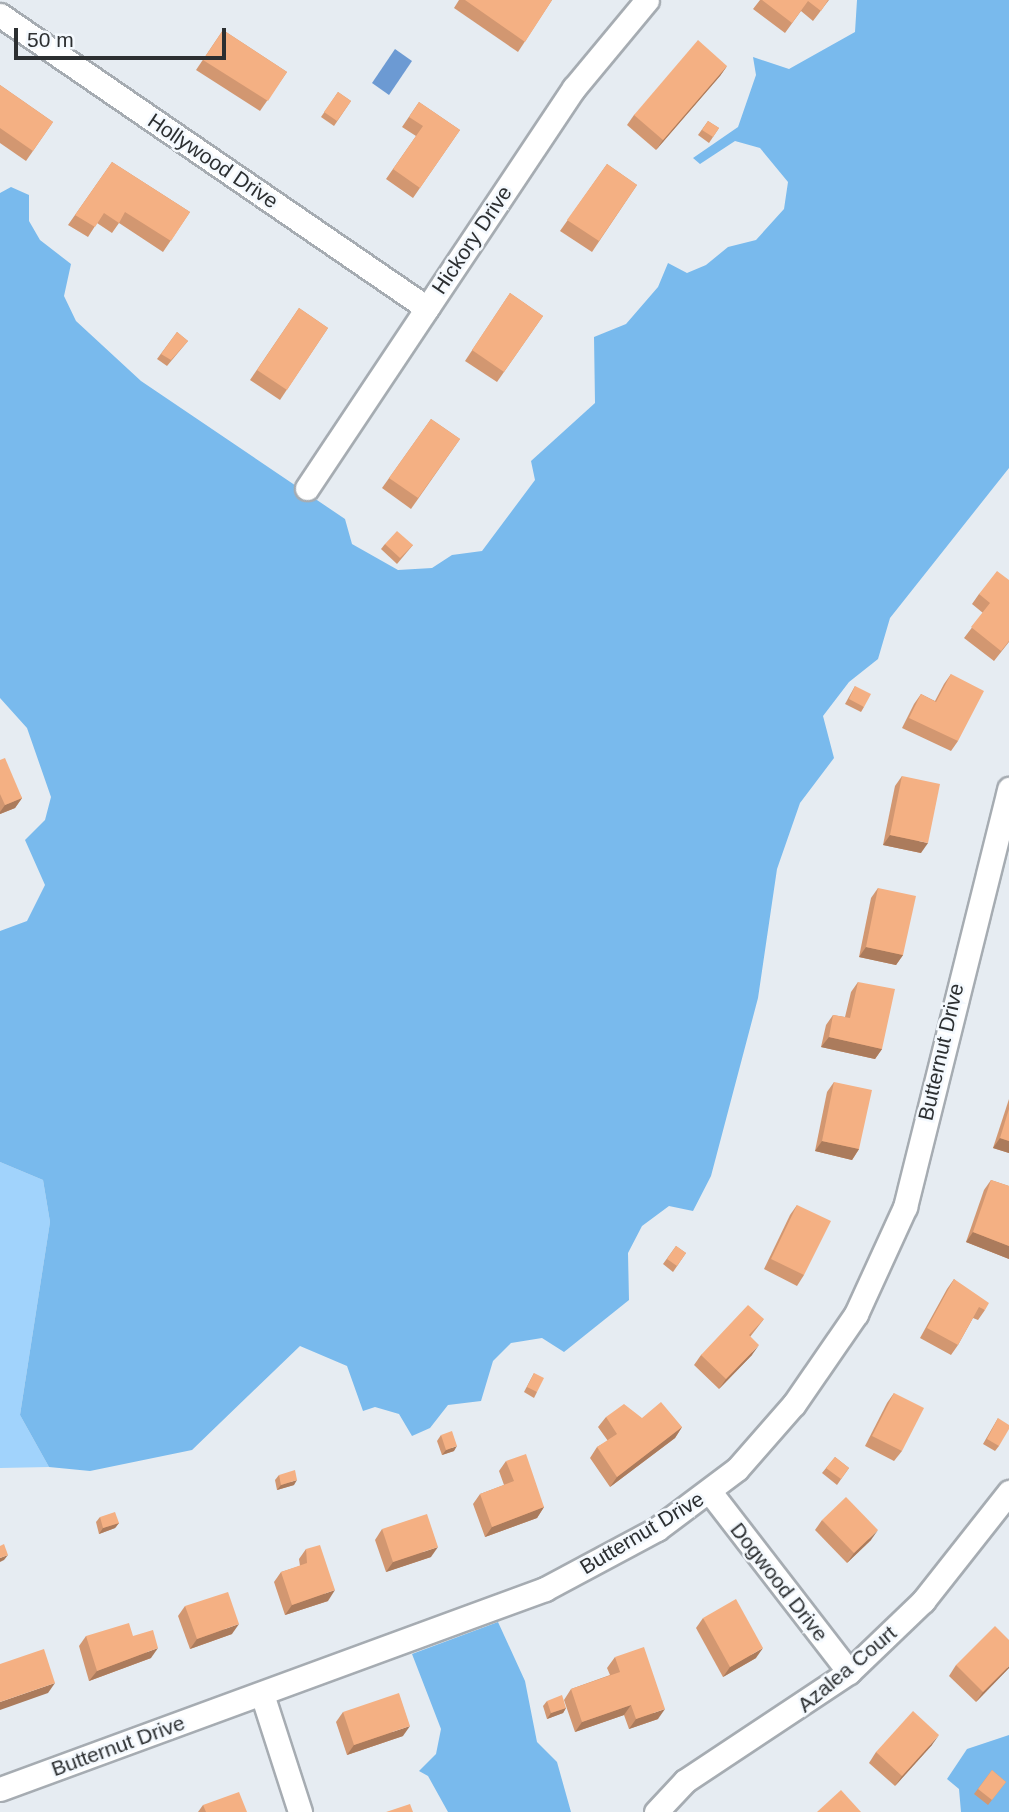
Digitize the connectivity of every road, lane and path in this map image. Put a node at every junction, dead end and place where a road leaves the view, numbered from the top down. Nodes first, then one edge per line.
1 (647, 0) edge
2 (0, 15) edge
3 (427, 308) junction
4 (307, 488) dead end
5 (1009, 789) edge
6 (710, 1492) junction
7 (1009, 1492) edge
8 (849, 1672) junction
9 (262, 1694) junction
10 (0, 1789) edge
11 (300, 1812) edge
12 (656, 1812) edge

1 - 3 street, Hickory Drive
2 - 3 street, Hollywood Drive
3 - 4 street, Hickory Drive
5 - 6 street, Butternut Drive
6 - 8 street, Dogwood Drive
6 - 9 street, Butternut Drive
7 - 8 street, Azalea Court
8 - 12 street, Azalea Court
9 - 10 street, Butternut Drive
9 - 11 street

